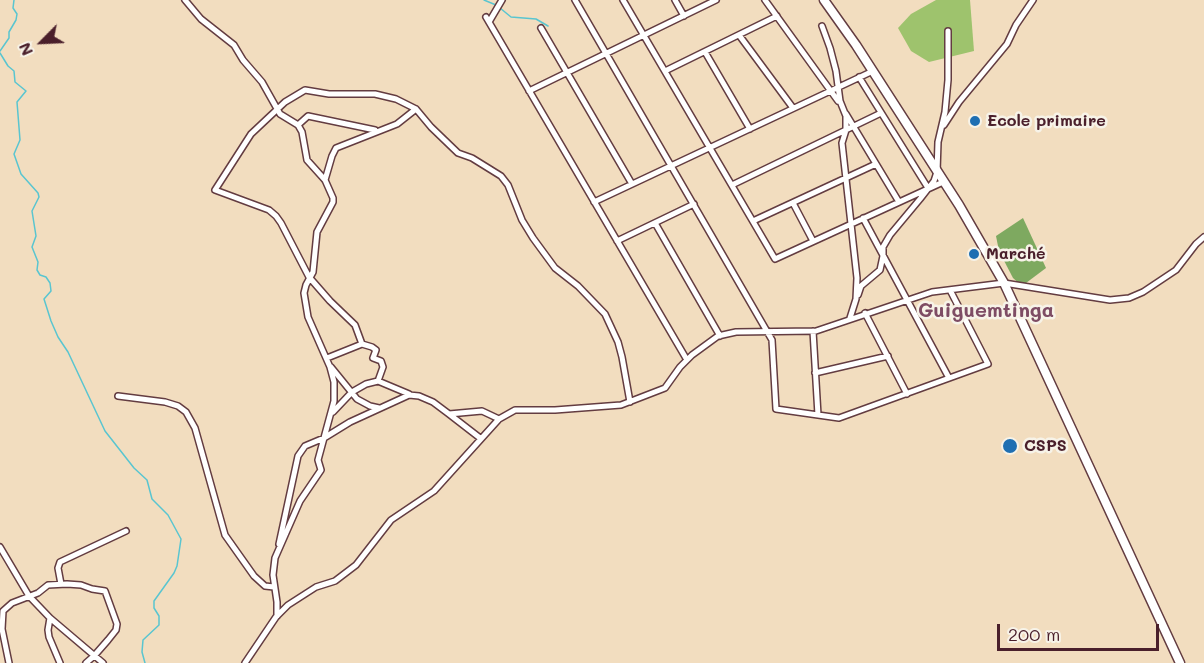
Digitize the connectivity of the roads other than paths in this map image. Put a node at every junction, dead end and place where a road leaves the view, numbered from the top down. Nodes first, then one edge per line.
1 (185, 0) edge
2 (502, 0) edge
3 (575, 0) edge
4 (623, 0) edge
5 (675, 0) edge
6 (716, 0) edge
7 (765, 0) edge
8 (824, 0) edge
9 (1033, 0) edge
10 (684, 15) junction
11 (777, 16) junction
12 (822, 27) dead end
13 (541, 28) dead end
14 (948, 31) dead end
15 (644, 35) junction
16 (739, 35) junction
17 (705, 52) junction
18 (606, 54) junction
19 (665, 71) junction
20 (873, 71) junction
21 (567, 73) junction
22 (859, 77) junction
23 (838, 87) junction
24 (832, 90) junction
25 (529, 91) junction
26 (793, 108) junction
27 (416, 109) junction
28 (843, 109) junction
29 (277, 111) junction
30 (881, 113) junction
31 (298, 125) junction
32 (854, 127) junction
33 (750, 129) junction
34 (376, 130) junction
35 (846, 130) junction
36 (941, 130) junction
37 (710, 147) junction
38 (876, 164) junction
39 (671, 165) junction
40 (937, 172) junction
41 (845, 178) junction
42 (325, 180) junction
43 (943, 182) junction
44 (632, 184) junction
45 (732, 185) junction
46 (928, 188) junction
47 (594, 202) junction
48 (899, 202) junction
49 (793, 203) junction
50 (694, 204) junction
51 (863, 218) junction
52 (753, 221) junction
53 (655, 223) junction
54 (849, 225) junction
55 (1204, 237) edge
56 (617, 241) junction
57 (813, 241) junction
58 (883, 256) junction
59 (309, 277) junction
60 (1004, 283) junction
61 (950, 290) junction
62 (856, 299) junction
63 (907, 300) junction
64 (865, 313) junction
65 (850, 318) junction
66 (767, 331) junction
67 (813, 331) junction
68 (720, 336) junction
69 (362, 344) junction
70 (888, 356) junction
71 (327, 358) junction
72 (687, 360) junction
73 (330, 367) junction
74 (815, 373) junction
75 (949, 378) junction
76 (378, 381) junction
77 (351, 392) junction
78 (409, 394) junction
79 (908, 394) junction
80 (118, 396) dead end
81 (630, 402) junction
82 (381, 408) junction
83 (332, 413) junction
84 (449, 414) junction
85 (818, 415) junction
86 (499, 419) junction
87 (324, 438) junction
88 (480, 438) junction
89 (126, 531) dead end
90 (0, 547) edge
91 (279, 549) junction
92 (61, 584) junction
93 (274, 587) junction
94 (29, 596) junction
95 (276, 617) junction
96 (50, 618) junction
97 (94, 656) junction
98 (246, 662) edge
99 (9, 663) edge
100 (60, 663) edge
101 (86, 663) edge
102 (103, 663) edge
103 (1180, 663) edge

1 - 29 street
2 - 25 street
3 - 18 street
4 - 15 street
5 - 10 street
6 - 10 street
7 - 11 street
8 - 20 street
9 - 36 street
10 - 15 street
11 - 16 street
11 - 24 street
12 - 23 street
13 - 21 street
14 - 36 street
15 - 18 street
15 - 19 street
16 - 17 street
16 - 26 street
17 - 19 street
17 - 33 street
18 - 21 street
18 - 39 street
19 - 37 street
20 - 22 street
20 - 40 street
21 - 25 street
21 - 44 street
22 - 23 street
22 - 30 street
23 - 24 street
23 - 28 street
24 - 26 street
24 - 28 street
25 - 47 street
26 - 33 street
27 - 29 street
27 - 34 street
27 - 81 street
28 - 32 street
28 - 35 street
29 - 31 street
29 - 59 street
30 - 32 street
30 - 46 street
31 - 34 street
31 - 42 street
32 - 35 street
32 - 38 street
33 - 37 street
34 - 42 street
35 - 41 street
35 - 45 street
36 - 40 street
37 - 39 street
37 - 45 street
38 - 41 street
38 - 48 street
39 - 44 street
39 - 50 street
40 - 43 street
40 - 46 street
41 - 49 street
41 - 54 street
42 - 59 street
43 - 46 street
43 - 60 street
44 - 47 street
45 - 52 street
46 - 48 street
46 - 58 street
47 - 56 street
48 - 51 street
49 - 52 street
49 - 57 street
50 - 53 street
50 - 66 street
51 - 54 street
51 - 58 street
52 - 57 street
53 - 56 street
53 - 68 street
54 - 57 street
54 - 62 street
55 - 60 street
56 - 72 street
58 - 62 street
58 - 63 street
59 - 69 street
59 - 71 street
60 - 61 street
60 - 103 street
61 - 63 street
61 - 75 street
62 - 65 street
63 - 64 street
63 - 75 street
64 - 65 street
64 - 70 street
65 - 67 street
66 - 67 street
66 - 68 street
66 - 85 street
67 - 74 street
68 - 72 street
69 - 71 street
69 - 76 street
70 - 74 street
70 - 79 street
71 - 73 street
72 - 81 street
73 - 77 street
73 - 83 street
74 - 85 street
75 - 79 street
76 - 77 street
76 - 78 street
77 - 82 street
77 - 83 street
78 - 82 street
78 - 84 street
79 - 85 street
80 - 93 street
81 - 86 street
82 - 87 street
83 - 87 street
84 - 86 street
84 - 88 street
86 - 88 street
87 - 91 street
87 - 91 street
88 - 95 street
89 - 92 street
90 - 94 street
91 - 93 street
92 - 94 street
92 - 97 street
93 - 95 street
94 - 96 street
94 - 99 street
95 - 98 street
96 - 97 street
96 - 100 street
97 - 101 street
97 - 102 street

